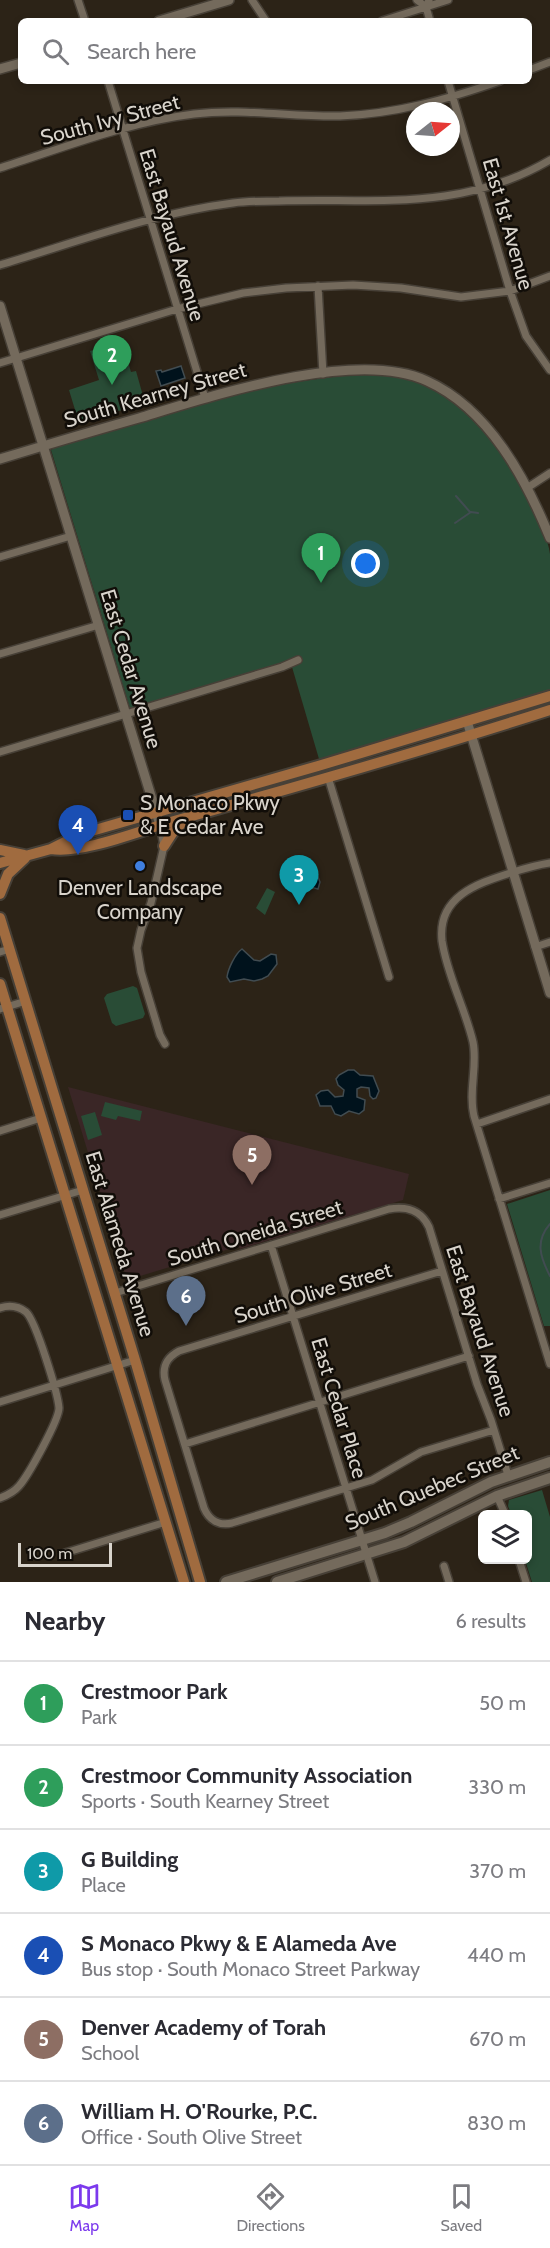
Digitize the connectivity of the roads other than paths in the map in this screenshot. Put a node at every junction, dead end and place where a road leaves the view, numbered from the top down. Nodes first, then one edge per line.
1 (78, 0) edge
2 (229, 0) edge
3 (252, 0) edge
4 (417, 0) edge
5 (448, 0) edge
6 (428, 4) edge
7 (84, 18) edge
8 (169, 18) edge
9 (264, 18) edge
10 (390, 18) edge
11 (550, 62) edge
12 (18, 64) edge
13 (0, 69) edge
14 (532, 69) edge
15 (109, 84) edge
16 (449, 84) edge
17 (491, 84) edge
18 (453, 97) junction
19 (123, 130) junction
20 (550, 160) edge
21 (0, 168) edge
22 (481, 189) junction
23 (149, 220) junction
24 (0, 265) edge
25 (550, 276) edge
26 (318, 286) junction
27 (510, 291) junction
28 (0, 306) edge
29 (177, 309) junction
30 (16, 358) junction
31 (0, 363) edge
32 (550, 370) edge
33 (323, 374) junction
34 (205, 398) junction
35 (44, 446) junction
36 (0, 459) edge
37 (550, 473) edge
38 (527, 488) junction
39 (71, 536) junction
40 (550, 538) edge
41 (0, 557) edge
42 (99, 625) junction
43 (0, 654) edge
44 (298, 660) dead end
45 (550, 696) edge
46 (550, 710) edge
47 (126, 714) junction
48 (467, 721) junction
49 (471, 734) junction
50 (374, 749) junction
51 (0, 752) edge
52 (318, 766) junction
53 (328, 777) junction
54 (278, 792) junction
55 (155, 812) junction
56 (187, 817) junction
57 (159, 825) junction
58 (164, 846) junction
59 (51, 849) junction
60 (0, 850) edge
61 (27, 855) junction
62 (0, 863) edge
63 (550, 863) edge
64 (513, 872) junction
65 (0, 894) edge
66 (0, 918) edge
67 (550, 942) edge
68 (536, 947) junction
69 (5, 950) edge
70 (389, 977) dead end
71 (0, 984) edge
72 (550, 993) edge
73 (26, 1001) junction
74 (3, 1008) edge
75 (165, 1044) dead end
76 (550, 1099) edge
77 (41, 1118) junction
78 (477, 1124) junction
79 (0, 1131) edge
80 (550, 1183) edge
81 (83, 1190) junction
82 (64, 1196) junction
83 (500, 1198) junction
84 (406, 1208) joint
85 (0, 1215) edge
86 (271, 1245) junction
87 (442, 1271) junction
88 (115, 1293) junction
89 (0, 1308) edge
90 (293, 1316) junction
91 (546, 1337) edge
92 (469, 1356) junction
93 (135, 1360) junction
94 (550, 1364) edge
95 (116, 1366) junction
96 (53, 1386) junction
97 (0, 1402) edge
98 (320, 1402) junction
99 (494, 1430) junction
100 (185, 1444) junction
101 (550, 1462) edge
102 (508, 1475) junction
103 (550, 1478) edge
104 (346, 1488) junction
105 (497, 1496) junction
106 (0, 1498) edge
107 (503, 1510) edge
108 (166, 1522) junction
109 (362, 1540) junction
110 (65, 1553) dead end
111 (367, 1555) junction
112 (520, 1564) edge
113 (444, 1566) dead end
114 (184, 1582) edge
115 (200, 1582) edge
116 (226, 1582) edge
117 (277, 1582) edge
118 (375, 1582) edge
119 (449, 1582) edge
120 (526, 1582) edge

1 - 7 street
2 - 8 street
3 - 9 street
4 - 6 street
5 - 6 street
6 - 10 street
11 - 14 street
12 - 13 street
15 - 19 street, East Bayaud Avenue
16 - 18 street, East 1st Avenue
17 - 18 street, South Ivy Street
18 - 19 street, South Ivy Street
18 - 22 street, East 1st Avenue
19 - 21 street, South Ivy Street
19 - 23 street, East Bayaud Avenue
20 - 22 street
22 - 23 street
22 - 27 street, East 1st Avenue
23 - 24 street
23 - 29 street, East Bayaud Avenue
25 - 27 street
26 - 27 street
26 - 29 street
26 - 33 street
27 - 32 street, East 1st Avenue
28 - 30 street, East Cedar Avenue
29 - 30 street
29 - 34 street, East Bayaud Avenue
30 - 31 street
30 - 35 street, East Cedar Avenue
33 - 34 street, South Kearney Street
33 - 38 street, South Kearney Street
34 - 35 street, South Kearney Street
35 - 36 street, South Kearney Street
35 - 39 street, East Cedar Avenue
37 - 38 street
38 - 40 street, South Kearney Street
39 - 41 street
39 - 42 street, East Cedar Avenue
42 - 43 street
42 - 47 street, East Cedar Avenue
44 - 47 street
45 - 48 main road
46 - 49 main road
47 - 51 street
47 - 55 street, East Cedar Avenue
48 - 49 street
48 - 50 main road
49 - 53 main road
49 - 64 street
50 - 52 main road
50 - 53 main road
52 - 54 main road
52 - 55 main road
53 - 54 main road
53 - 70 street
54 - 56 main road
55 - 57 street, East Cedar Avenue
55 - 59 main road
56 - 57 main road
56 - 58 main road
57 - 58 street, East Cedar Avenue
57 - 59 main road
58 - 75 street, East Cedar Avenue
59 - 61 main road
60 - 61 main road
61 - 62 main road
61 - 65 main road
63 - 64 street
64 - 68 street
64 - 78 street
66 - 69 main road, East Alameda Avenue
67 - 68 street
68 - 72 street
69 - 73 main road, East Alameda Avenue
71 - 74 main road, East Alameda Avenue
73 - 74 street
73 - 81 main road, East Alameda Avenue
74 - 77 main road, East Alameda Avenue
76 - 78 street
77 - 79 street
77 - 82 main road, East Alameda Avenue
78 - 83 street
80 - 83 street
81 - 82 street
81 - 88 main road, East Alameda Avenue
82 - 85 street
82 - 95 main road, East Alameda Avenue
83 - 91 street
84 - 86 street, South Oneida Street
84 - 87 street, East Bayaud Avenue
86 - 88 street, South Oneida Street
86 - 90 street, East Cedar Place
87 - 90 street, South Olive Street
87 - 92 street, East Bayaud Avenue
88 - 93 main road, East Alameda Avenue
89 - 96 street
90 - 98 street, East Cedar Place
90 - 100 street, South Olive Street
91 - 94 street
92 - 98 street
92 - 99 street, East Bayaud Avenue
93 - 95 street
93 - 115 main road, East Alameda Avenue
95 - 96 street
95 - 108 main road, East Alameda Avenue
96 - 97 street
96 - 106 street
98 - 100 street
98 - 104 street, East Cedar Place
99 - 102 street, East Bayaud Avenue
99 - 104 street
100 - 104 street
101 - 102 main road, South Quebec Street
102 - 109 main road, South Quebec Street
103 - 105 main road, South Quebec Street
104 - 109 street, East Cedar Place
105 - 107 street
105 - 111 main road, South Quebec Street
108 - 110 street
108 - 114 main road, East Alameda Avenue
109 - 111 street, East Cedar Place
109 - 116 main road, South Quebec Street
111 - 117 main road, South Quebec Street
111 - 118 street, East Cedar Place
112 - 120 street
113 - 119 street

